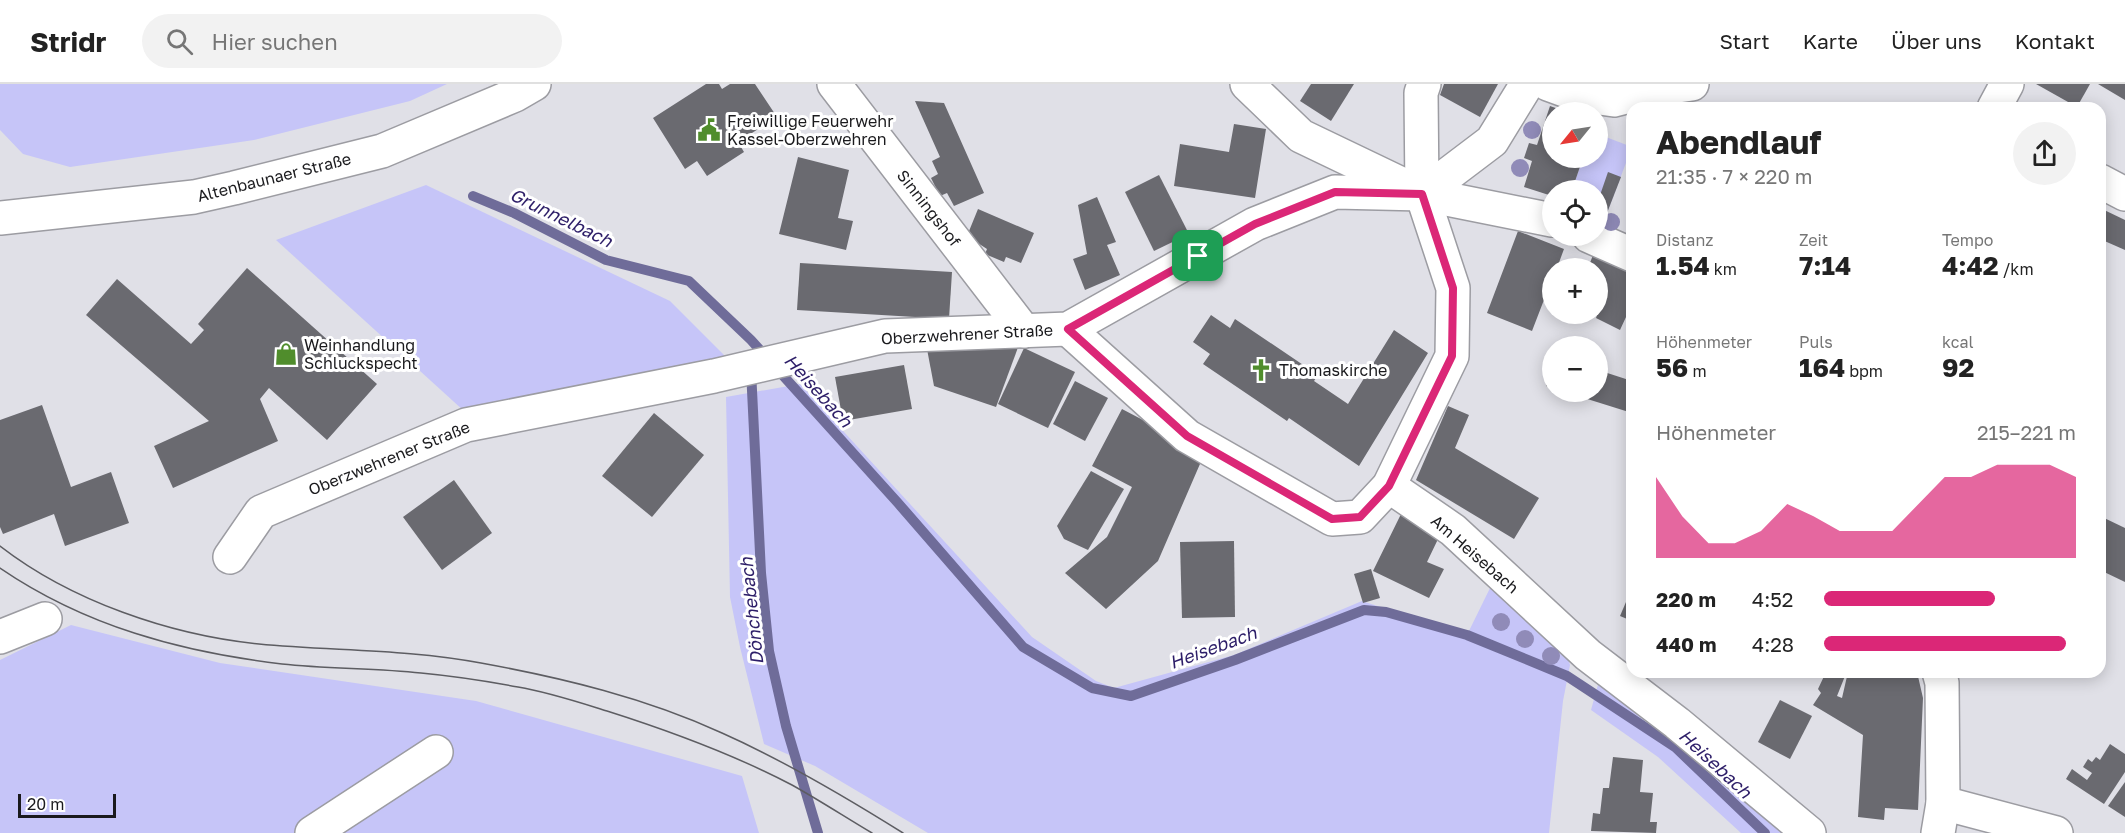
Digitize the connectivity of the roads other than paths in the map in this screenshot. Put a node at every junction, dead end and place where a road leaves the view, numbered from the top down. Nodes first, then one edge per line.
1 (534, 84) edge
2 (834, 84) edge
3 (1247, 84) edge
4 (1424, 84) edge
5 (1527, 84) edge
6 (1548, 84) edge
7 (1692, 84) edge
8 (2007, 84) edge
9 (1997, 102) edge
10 (2106, 184) edge
11 (1422, 194) junction
12 (2125, 194) edge
13 (0, 198) edge
14 (38, 213) junction
15 (0, 218) edge
16 (1542, 218) edge
17 (1608, 244) edge
18 (1626, 252) edge
19 (1068, 329) junction
20 (1024, 331) junction
21 (1389, 486) junction
22 (230, 557) dead end
23 (45, 619) dead end
24 (0, 637) edge
25 (1941, 678) edge
26 (436, 753) dead end
27 (1940, 818) edge
28 (312, 833) edge
29 (1809, 833) edge
30 (2056, 833) edge

1 - 14 street, Altenbaunaer Straße
2 - 20 street, Sinningshof
3 - 11 street
4 - 11 street
5 - 11 street
6 - 7 street
8 - 9 street
10 - 12 street
11 - 16 street
11 - 19 street, Oberzwehrener Straße
11 - 21 street
13 - 14 street
14 - 15 street, Altenbaunaer Straße
17 - 18 street
19 - 20 street, Oberzwehrener Straße
19 - 21 street
20 - 22 street, Oberzwehrener Straße
21 - 29 street, Am Heisebach
23 - 24 street
25 - 27 street
26 - 28 street
27 - 30 street

